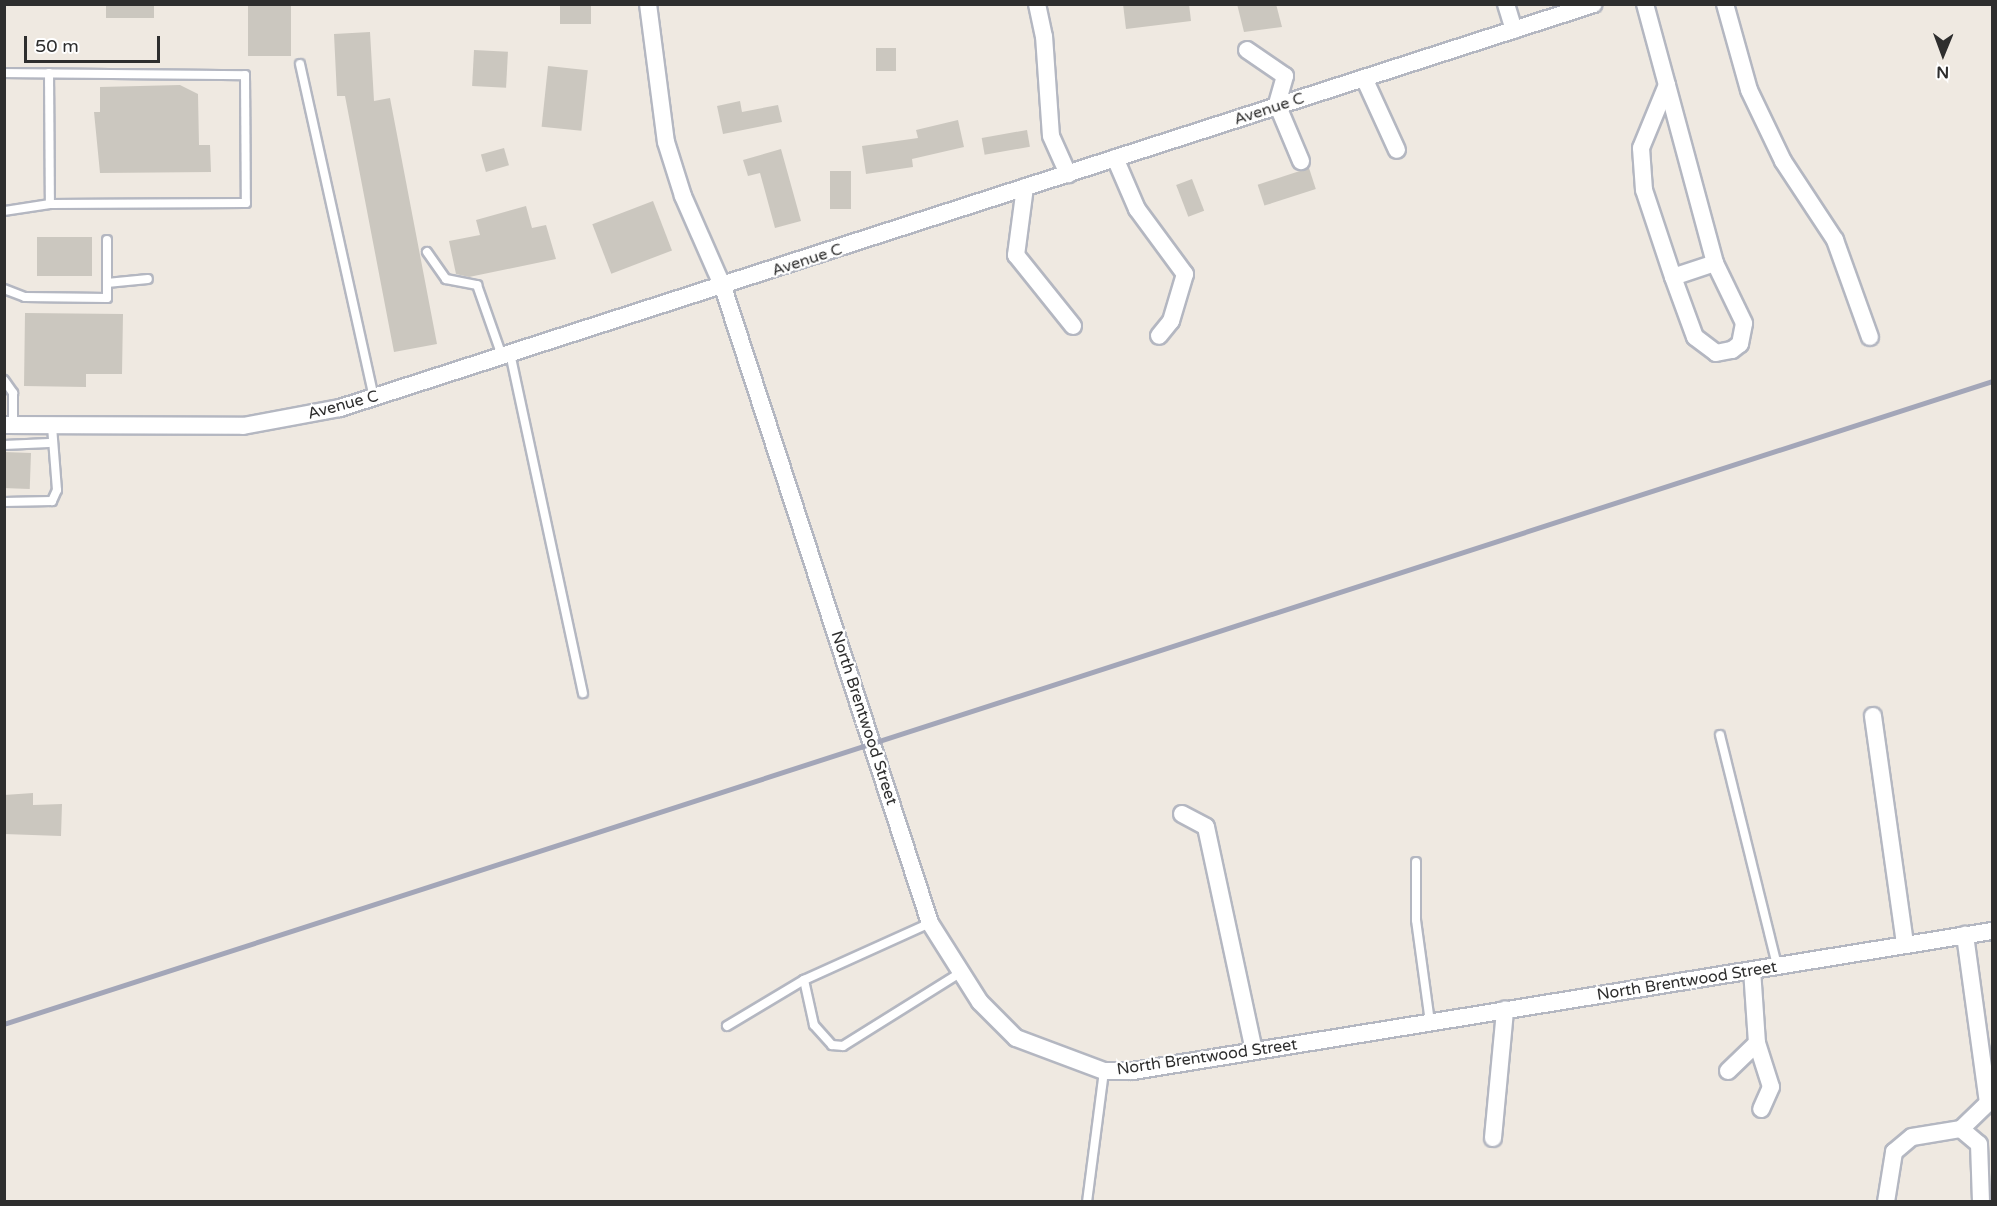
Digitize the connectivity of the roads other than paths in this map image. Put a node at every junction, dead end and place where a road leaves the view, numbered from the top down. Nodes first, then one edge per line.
1 (648, 4) edge
2 (1036, 4) edge
3 (1506, 4) edge
4 (1594, 4) edge
5 (1645, 4) edge
6 (1725, 4) edge
7 (1566, 9) edge
8 (1514, 30) junction
9 (1247, 50) dead end
10 (300, 64) dead end
11 (4, 72) edge
12 (49, 73) junction
13 (1364, 78) junction
14 (1667, 85) junction
15 (1279, 107) junction
16 (1397, 150) dead end
17 (1115, 158) junction
18 (1301, 161) dead end
19 (1068, 174) junction
20 (1025, 187) junction
21 (50, 204) junction
22 (4, 211) edge
23 (107, 240) dead end
24 (428, 252) dead end
25 (1715, 263) junction
26 (1673, 277) junction
27 (148, 279) dead end
28 (107, 283) junction
29 (723, 287) junction
30 (4, 289) edge
31 (1073, 326) dead end
32 (1159, 336) dead end
33 (1870, 337) dead end
34 (506, 355) junction
35 (4, 380) edge
36 (374, 397) junction
37 (9, 425) edge
38 (52, 426) junction
39 (50, 443) junction
40 (4, 445) edge
41 (4, 502) edge
42 (583, 693) dead end
43 (1873, 716) dead end
44 (1720, 735) dead end
45 (1182, 814) dead end
46 (1416, 862) dead end
47 (930, 923) junction
48 (1992, 931) edge
49 (1965, 935) junction
50 (1905, 945) junction
51 (1777, 966) junction
52 (1752, 970) junction
53 (960, 973) junction
54 (804, 980) junction
55 (1505, 1010) junction
56 (1430, 1022) junction
57 (727, 1026) dead end
58 (1757, 1043) junction
59 (1254, 1051) junction
60 (1104, 1071) junction
61 (1728, 1071) dead end
62 (1761, 1109) dead end
63 (1961, 1129) junction
64 (1493, 1138) dead end
65 (1086, 1202) edge
66 (1886, 1202) edge
67 (1981, 1202) edge

1 - 29 street, North Brentwood Street
2 - 19 street
3 - 8 street
4 - 7 street, Avenue C
5 - 14 street
6 - 33 street
7 - 8 street, Avenue C
8 - 13 street, Avenue C
9 - 15 street
10 - 36 lane
11 - 12 lane
12 - 21 lane
12 - 21 lane
13 - 15 street, Avenue C
13 - 16 street
14 - 25 street
14 - 26 street
15 - 17 street, Avenue C
15 - 18 street
17 - 19 street, Avenue C
17 - 32 street
19 - 20 street, Avenue C
20 - 29 street, Avenue C
20 - 31 street
21 - 22 lane
23 - 28 lane
24 - 34 lane
25 - 26 street
25 - 26 street
27 - 28 lane
28 - 30 lane
29 - 34 street, Avenue C
29 - 47 street, North Brentwood Street
34 - 36 street, Avenue C
34 - 42 lane
35 - 37 lane
36 - 38 street, Avenue C
37 - 38 street, Avenue C
38 - 39 lane
39 - 40 lane
39 - 41 lane
43 - 50 street
44 - 51 lane
45 - 59 street
46 - 56 lane
47 - 53 street, North Brentwood Street
47 - 54 lane
48 - 49 street, North Brentwood Street
49 - 50 street, North Brentwood Street
49 - 63 street
50 - 51 street, North Brentwood Street
51 - 52 street, North Brentwood Street
52 - 55 street, North Brentwood Street
52 - 58 street
53 - 54 lane
53 - 60 street, North Brentwood Street
54 - 57 lane
55 - 56 street, North Brentwood Street
55 - 64 street
56 - 59 street, North Brentwood Street
58 - 61 street
58 - 62 street
59 - 60 street, North Brentwood Street
60 - 65 lane
63 - 66 street
63 - 67 street

